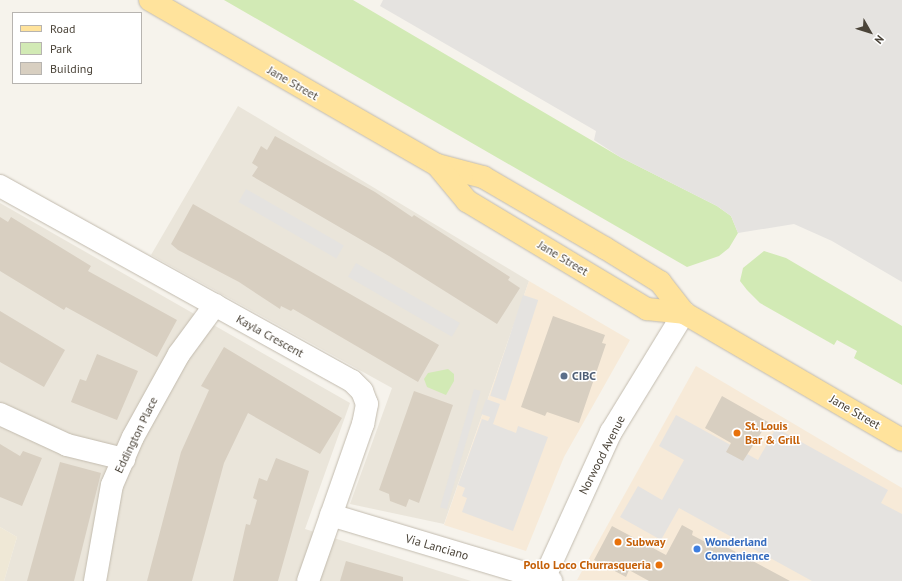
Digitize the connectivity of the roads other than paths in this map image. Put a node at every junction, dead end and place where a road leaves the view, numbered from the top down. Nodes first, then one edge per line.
1 (150, 0) edge
2 (437, 165) junction
3 (0, 186) edge
4 (215, 305) junction
5 (684, 313) junction
6 (0, 414) edge
7 (902, 440) edge
8 (124, 459) junction
9 (331, 515) junction
10 (546, 580) edge
11 (95, 581) edge
12 (308, 581) edge

1 - 2 main road, Jane Street
2 - 5 main road, Jane Street
2 - 5 main road, Jane Street
3 - 4 street, Kayla Crescent
4 - 8 street, Eddington Place
4 - 9 street, Kayla Crescent
5 - 7 main road, Jane Street
5 - 10 street, Norwood Avenue
6 - 8 street
8 - 11 street, Eddington Place
9 - 10 street, Via Lanciano
9 - 12 street, Kayla Crescent

